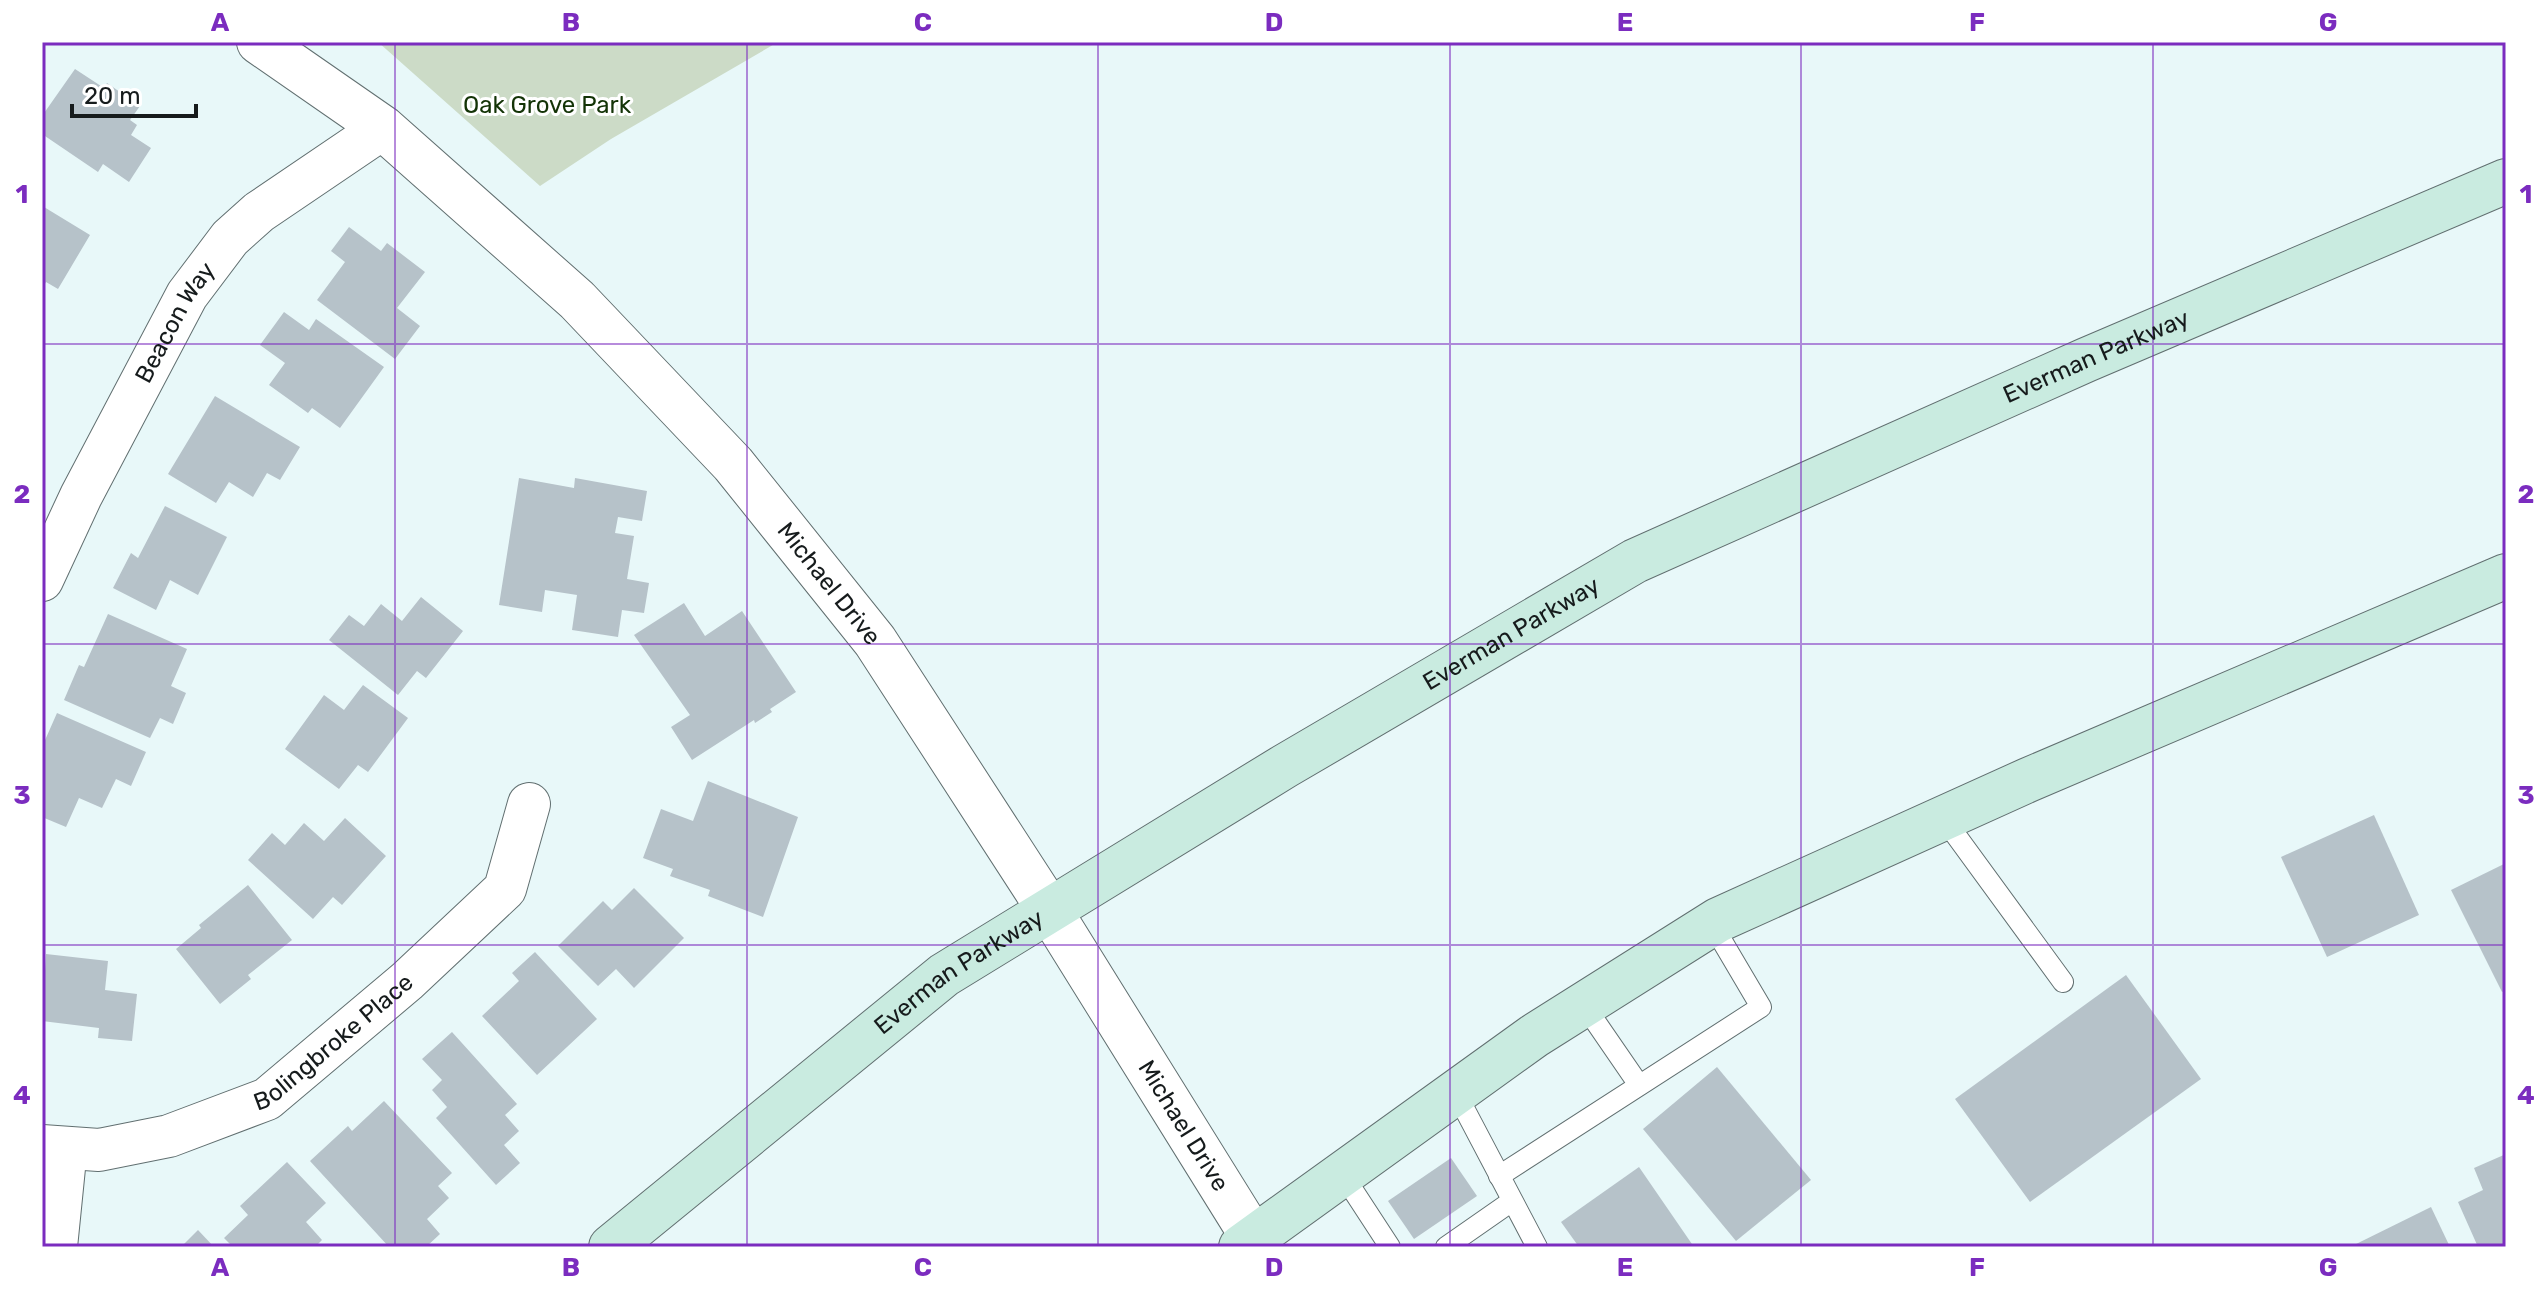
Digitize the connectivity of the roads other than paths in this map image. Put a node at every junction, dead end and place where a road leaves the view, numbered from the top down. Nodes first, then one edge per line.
1 (259, 42) edge
2 (383, 128) junction
3 (2506, 181) edge
4 (2506, 576) edge
5 (42, 580) edge
6 (529, 804) dead end
7 (1944, 819) junction
8 (1050, 911) junction
9 (1712, 924) junction
10 (2063, 982) dead end
11 (1584, 1005) junction
12 (1639, 1085) junction
13 (1456, 1093) junction
14 (54, 1147) edge
15 (1343, 1175) junction
16 (1499, 1176) junction
17 (1512, 1201) junction
18 (1252, 1244) edge
19 (56, 1247) edge
20 (611, 1247) edge
21 (1390, 1247) edge
22 (1446, 1247) edge
23 (1537, 1247) edge

1 - 2 street, Michael Drive
2 - 5 street, Beacon Way
2 - 8 street, Michael Drive
3 - 8 main road, Everman Parkway
4 - 7 main road
6 - 14 street, Bolingbroke Place
7 - 9 main road
7 - 10 lane
8 - 18 street, Michael Drive
8 - 20 main road, Everman Parkway
9 - 11 main road
9 - 12 lane
11 - 12 lane
11 - 13 main road
12 - 16 lane
13 - 15 main road
13 - 16 lane
14 - 19 street
15 - 18 main road
15 - 21 lane
16 - 17 lane
17 - 22 lane
17 - 23 lane

